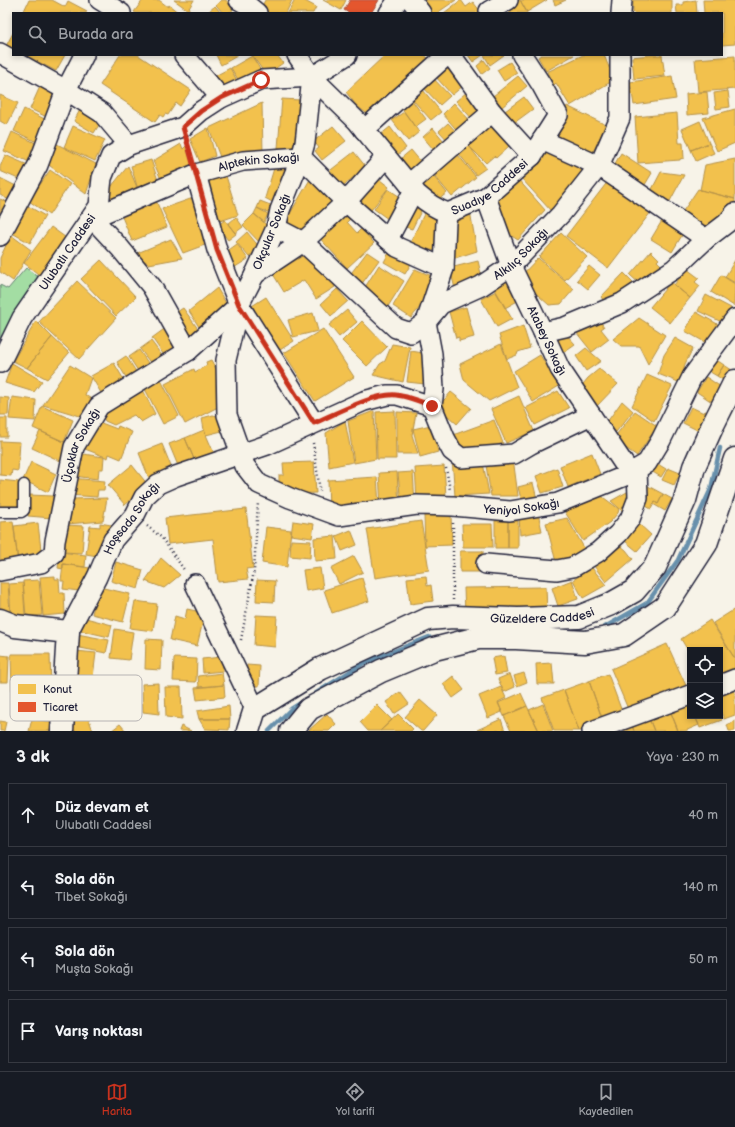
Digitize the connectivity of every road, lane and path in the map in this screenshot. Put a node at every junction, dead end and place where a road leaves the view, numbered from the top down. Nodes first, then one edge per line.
1 (239, 0) edge
2 (398, 0) edge
3 (411, 0) edge
4 (508, 0) edge
5 (622, 0) edge
6 (489, 6) edge
7 (256, 12) edge
8 (390, 12) edge
9 (420, 12) edge
10 (622, 12) edge
11 (0, 53) edge
12 (83, 56) edge
13 (185, 56) edge
14 (298, 56) edge
15 (345, 56) edge
16 (446, 56) edge
17 (452, 56) edge
18 (523, 56) edge
19 (620, 56) edge
20 (312, 77) junction
21 (66, 90) junction
22 (221, 98) junction
23 (492, 112) junction
24 (183, 127) junction
25 (364, 130) junction
26 (542, 140) junction
27 (129, 145) junction
28 (532, 156) junction
29 (301, 157) junction
30 (386, 157) junction
31 (599, 166) junction
32 (196, 174) junction
33 (412, 187) junction
34 (488, 195) junction
35 (346, 202) junction
36 (448, 213) junction
37 (735, 213) edge
38 (92, 218) junction
39 (276, 228) junction
40 (0, 236) edge
41 (388, 239) junction
42 (706, 239) junction
43 (303, 242) junction
44 (511, 266) junction
45 (444, 268) junction
46 (255, 274) junction
47 (239, 305) junction
48 (735, 319) edge
49 (426, 322) junction
50 (543, 332) junction
51 (188, 352) junction
52 (0, 363) edge
53 (735, 381) edge
54 (432, 406) junction
55 (591, 415) junction
56 (312, 424) junction
57 (449, 445) junction
58 (240, 455) junction
59 (735, 459) edge
60 (633, 471) junction
61 (259, 484) junction
62 (24, 485) dead end
63 (453, 506) junction
64 (323, 510) junction
65 (0, 512) edge
66 (135, 515) junction
67 (486, 564) dead end
68 (0, 571) edge
69 (195, 584) joint
70 (453, 617) junction
71 (428, 619) junction
72 (0, 620) edge
73 (68, 632) junction
74 (434, 649) junction
75 (235, 668) junction
76 (65, 675) edge
77 (735, 679) edge
78 (723, 684) edge
79 (687, 696) edge
80 (255, 709) junction
81 (63, 721) edge
82 (62, 731) edge
83 (248, 731) edge
84 (291, 731) edge
85 (592, 731) edge

1 - 7 street
2 - 8 street
3 - 9 street
4 - 6 street
5 - 10 street
11 - 21 street
12 - 21 street
13 - 22 street
14 - 20 street, Suadıye Caddesi
15 - 20 street, Ulubatlı Caddesi
16 - 25 street
17 - 23 street
18 - 26 street, Suadıye Caddesi
19 - 31 street, Alkılıç Sokağı
20 - 22 street, Ulubatlı Caddesi
20 - 25 street, Suadıye Caddesi
20 - 29 street, Okçular Sokağı
21 - 27 street
21 - 40 street
22 - 24 street, Ulubatlı Caddesi
23 - 28 street
23 - 33 street
24 - 27 street, Ulubatlı Caddesi
24 - 32 path
25 - 30 street, Suadıye Caddesi
26 - 28 street, Suadıye Caddesi
26 - 31 street
27 - 38 street, Ulubatlı Caddesi
28 - 34 street, Suadıye Caddesi
29 - 32 street, Alptekin Sokağı
29 - 35 street, Alptekin Sokağı
29 - 39 street, Okçular Sokağı
30 - 33 street, Suadıye Caddesi
30 - 35 street
31 - 42 street
31 - 44 street, Alkılıç Sokağı
32 - 38 street, Alptekin Sokağı
32 - 47 street
33 - 36 street, Suadıye Caddesi
33 - 41 street
34 - 36 street, Suadıye Caddesi
34 - 44 street, Atabey Sokağı
35 - 41 street, Alptekin Sokağı
35 - 43 street
36 - 45 street
37 - 42 street
38 - 51 street
38 - 52 street, Ulubatlı Caddesi
39 - 43 street
39 - 46 street, Okçular Sokağı
41 - 45 street, Alptekin Sokağı
42 - 50 street
43 - 46 street
43 - 49 street, Alkılıç Sokağı
44 - 49 street, Alkılıç Sokağı
44 - 50 street, Atabey Sokağı
45 - 49 street
46 - 47 street, Okçular Sokağı
47 - 51 street, Üçoklar Sokağı
47 - 56 street
47 - 58 street, Okçular Sokağı
48 - 60 street, Yeniyol Sokağı
49 - 54 street
50 - 55 street, Atabey Sokağı
51 - 68 street, Üçoklar Sokağı
53 - 70 main road, Güzeldere Caddesi
54 - 56 street, Hoşsada Sokağı
54 - 57 street
55 - 57 street
55 - 60 street, Atabey Sokağı
56 - 58 street, Hoşsada Sokağı
56 - 64 path
57 - 63 path
58 - 61 street, Yeniyol Sokağı
58 - 66 street, Hoşsada Sokağı
59 - 74 main road, Güzeldere Caddesi
60 - 63 street, Yeniyol Sokağı
60 - 67 street
61 - 64 street, Yeniyol Sokağı
61 - 75 path
62 - 65 lane
63 - 64 street, Yeniyol Sokağı
63 - 70 path
66 - 69 path
66 - 73 street, Hoşsada Sokağı
69 - 75 street
70 - 71 main road, Güzeldere Caddesi
71 - 74 main road
71 - 80 main road, Güzeldere Caddesi
72 - 73 main road
73 - 76 main road
74 - 84 main road, Güzeldere Caddesi
75 - 80 street
77 - 78 street
79 - 85 street
80 - 83 main road
81 - 82 main road

